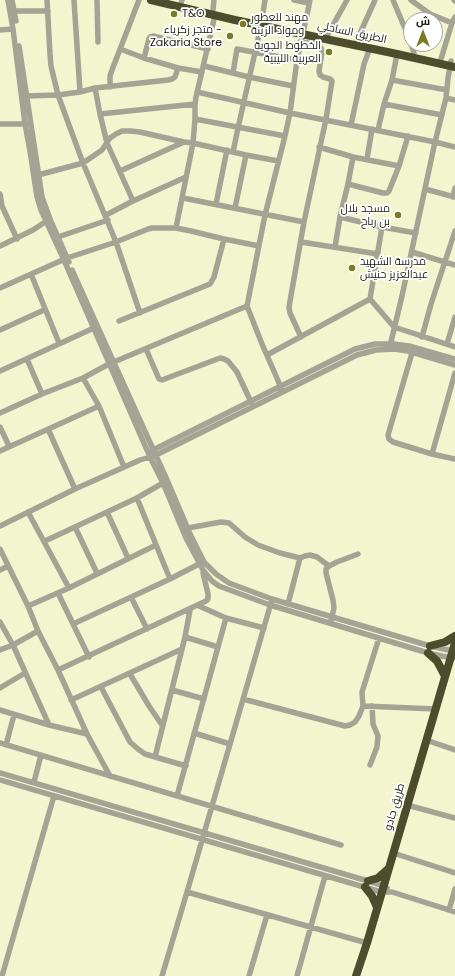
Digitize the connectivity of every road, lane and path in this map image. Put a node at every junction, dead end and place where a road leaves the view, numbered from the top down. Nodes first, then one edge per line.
1 (8, 0) edge
2 (12, 0) edge
3 (47, 0) edge
4 (74, 0) edge
5 (97, 0) edge
6 (139, 0) edge
7 (151, 0) edge
8 (171, 0) edge
9 (214, 0) edge
10 (265, 0) edge
11 (294, 0) edge
12 (347, 0) edge
13 (375, 0) edge
14 (393, 0) edge
15 (411, 0) edge
16 (182, 1) edge
17 (309, 2) edge
18 (14, 11) junction
19 (48, 11) junction
20 (214, 13) junction
21 (454, 20) edge
22 (262, 23) junction
23 (403, 24) edge
24 (13, 29) junction
25 (0, 30) edge
26 (303, 31) junction
27 (452, 32) edge
28 (328, 34) junction
29 (357, 40) junction
30 (98, 42) dead end
31 (300, 42) junction
32 (370, 48) junction
33 (120, 49) junction
34 (208, 49) junction
35 (403, 50) edge
36 (414, 52) edge
37 (255, 53) junction
38 (397, 54) junction
39 (144, 58) junction
40 (441, 59) junction
41 (297, 60) junction
42 (453, 64) edge
43 (178, 68) junction
44 (203, 69) junction
45 (233, 73) junction
46 (249, 77) junction
47 (392, 80) junction
48 (293, 86) junction
49 (110, 87) junction
50 (96, 88) junction
51 (447, 90) junction
52 (80, 92) junction
53 (197, 92) junction
54 (58, 95) junction
55 (26, 96) junction
56 (446, 98) junction
57 (455, 100) edge
58 (244, 103) junction
59 (195, 104) junction
60 (384, 104) junction
61 (290, 113) junction
62 (100, 114) junction
63 (442, 115) junction
64 (195, 119) junction
65 (326, 119) junction
66 (0, 124) edge
67 (28, 124) junction
68 (352, 125) junction
69 (238, 128) junction
70 (375, 130) junction
71 (285, 136) junction
72 (408, 136) junction
73 (184, 142) junction
74 (435, 142) junction
75 (107, 143) junction
76 (192, 143) junction
77 (319, 147) junction
78 (455, 148) edge
79 (227, 150) junction
80 (233, 152) junction
81 (246, 155) junction
82 (353, 156) junction
83 (366, 159) junction
84 (278, 161) junction
85 (83, 163) junction
86 (398, 166) junction
87 (120, 171) junction
88 (38, 175) junction
89 (186, 177) junction
90 (348, 184) junction
91 (455, 188) edge
92 (425, 189) junction
93 (0, 194) edge
94 (454, 197) edge
95 (182, 198) junction
96 (133, 201) junction
97 (216, 204) junction
98 (1, 207) edge
99 (235, 208) junction
100 (265, 215) junction
101 (340, 217) junction
102 (107, 218) junction
103 (48, 220) junction
104 (304, 222) junction
105 (382, 227) junction
106 (176, 228) junction
107 (455, 231) edge
108 (416, 233) junction
109 (16, 238) junction
110 (56, 238) junction
111 (224, 239) junction
112 (116, 242) junction
113 (301, 242) junction
114 (0, 246) edge
115 (259, 246) junction
116 (335, 247) junction
117 (412, 252) junction
118 (378, 254) junction
119 (65, 259) junction
120 (445, 262) junction
121 (455, 265) edge
122 (30, 274) junction
123 (0, 288) edge
124 (370, 299) junction
125 (247, 306) junction
126 (44, 310) junction
127 (140, 312) junction
128 (455, 317) edge
129 (119, 321) dead end
130 (95, 327) junction
131 (394, 327) junction
132 (0, 330) edge
133 (301, 336) junction
134 (422, 337) junction
135 (59, 343) junction
136 (447, 344) junction
137 (390, 347) junction
138 (455, 347) edge
139 (146, 349) junction
140 (412, 353) junction
141 (267, 355) junction
142 (27, 359) junction
143 (455, 359) edge
144 (111, 364) junction
145 (455, 365) edge
146 (0, 371) edge
147 (455, 373) edge
148 (83, 378) junction
149 (282, 389) junction
150 (42, 394) junction
151 (251, 402) junction
152 (99, 406) junction
153 (0, 413) edge
154 (0, 427) edge
155 (48, 429) junction
156 (9, 446) junction
157 (0, 451) edge
158 (152, 454) junction
159 (432, 454) junction
160 (455, 459) edge
161 (124, 468) junction
162 (163, 483) junction
163 (75, 489) junction
164 (137, 498) junction
165 (28, 512) junction
166 (107, 512) junction
167 (0, 526) edge
168 (75, 527) junction
169 (188, 528) junction
170 (45, 541) junction
171 (156, 545) junction
172 (0, 549) edge
173 (358, 554) dead end
174 (128, 558) junction
175 (300, 558) junction
176 (199, 564) junction
177 (8, 566) junction
178 (329, 566) junction
179 (0, 570) edge
180 (203, 570) junction
181 (97, 573) junction
182 (170, 579) junction
183 (69, 588) junction
184 (58, 593) junction
185 (131, 597) junction
186 (271, 602) junction
187 (288, 604) junction
188 (28, 606) junction
189 (199, 606) junction
190 (190, 610) junction
191 (226, 618) junction
192 (331, 620) junction
193 (0, 622) edge
194 (73, 624) junction
195 (264, 628) junction
196 (147, 629) junction
197 (38, 631) junction
198 (455, 636) edge
199 (186, 637) junction
200 (379, 638) junction
201 (13, 645) junction
202 (218, 647) junction
203 (429, 649) junction
204 (0, 650) edge
205 (182, 650) junction
206 (454, 653) edge
207 (89, 657) junction
208 (58, 670) junction
209 (26, 673) junction
210 (130, 674) junction
211 (445, 676) junction
212 (101, 686) junction
213 (0, 688) edge
214 (172, 690) junction
215 (243, 699) junction
216 (71, 700) junction
217 (204, 700) junction
218 (363, 706) junction
219 (372, 706) junction
220 (436, 709) junction
221 (0, 710) edge
222 (14, 715) junction
223 (49, 725) junction
224 (162, 725) junction
225 (194, 733) junction
226 (86, 734) junction
227 (426, 740) junction
228 (3, 744) edge
229 (230, 744) junction
230 (455, 750) edge
231 (41, 755) junction
232 (154, 757) junction
233 (370, 765) dead end
234 (186, 766) junction
235 (0, 773) edge
236 (110, 776) junction
237 (0, 780) edge
238 (34, 782) junction
239 (54, 796) junction
240 (177, 796) junction
241 (407, 804) junction
242 (212, 807) junction
243 (455, 818) edge
244 (204, 833) junction
245 (202, 840) junction
246 (342, 845) dead end
247 (393, 853) junction
248 (389, 868) junction
249 (455, 873) edge
250 (325, 876) junction
251 (367, 884) junction
252 (382, 889) junction
253 (455, 889) edge
254 (187, 892) junction
255 (377, 907) junction
256 (452, 911) edge
257 (266, 914) junction
258 (310, 927) junction
259 (367, 943) junction
260 (2, 976) edge
261 (162, 976) edge
262 (249, 976) edge
263 (297, 976) edge
264 (356, 976) edge

1 - 24 street
2 - 18 street
3 - 19 street
4 - 52 street
5 - 30 street
6 - 33 street
7 - 20 highway, الطريق الساحلي
8 - 16 highway, الطريق الساحلي
9 - 20 street
10 - 22 street
11 - 17 street
12 - 28 street
13 - 29 street
14 - 23 street
15 - 21 street
16 - 20 highway, الطريق الساحلي
17 - 26 street
18 - 19 street
18 - 55 street
19 - 54 street
20 - 22 highway, الطريق الساحلي
20 - 34 street
21 - 27 street
22 - 26 highway, الطريق الساحلي
22 - 37 street
24 - 25 street
24 - 67 street
26 - 28 highway, الطريق الساحلي
26 - 31 street
26 - 32 highway, الطريق الساحلي
27 - 40 street
28 - 29 highway, الطريق الساحلي
29 - 35 highway, الطريق الساحلي
31 - 41 street
31 - 65 street
32 - 38 highway, الطريق الساحلي
32 - 68 street
33 - 39 street
33 - 49 street
34 - 39 street
34 - 44 street
36 - 40 highway, الطريق الساحلي
37 - 41 street
37 - 45 street
37 - 46 street
38 - 42 highway, الطريق الساحلي
38 - 47 street
39 - 43 street
40 - 42 highway, الطريق الساحلي
41 - 48 street
42 - 51 street
43 - 44 street
43 - 49 street
44 - 45 street
44 - 53 street
45 - 46 street
46 - 48 street
46 - 58 street
47 - 51 street
47 - 60 street
48 - 61 street
49 - 50 street
50 - 52 street
50 - 62 street
51 - 56 street
52 - 54 street
53 - 58 street
53 - 59 street
54 - 55 street
54 - 85 street
55 - 67 street
56 - 57 street
56 - 63 street
58 - 61 street
58 - 69 street
59 - 62 street
59 - 64 street
60 - 63 street
60 - 70 street
61 - 65 street
61 - 71 street
62 - 75 street
63 - 74 street
64 - 69 street
64 - 76 street
65 - 68 street
65 - 77 street
66 - 67 street
67 - 88 street
67 - 103 street
68 - 70 street
69 - 71 street
69 - 80 street
70 - 72 street
70 - 83 street
71 - 84 street
72 - 74 street
72 - 86 street
73 - 75 street
73 - 76 street
73 - 87 street
74 - 78 street
74 - 92 street
75 - 85 street
75 - 87 street
76 - 79 street
76 - 89 street
77 - 82 street
77 - 104 street
79 - 80 street
79 - 97 street
80 - 81 street
81 - 84 street
81 - 99 street
82 - 83 street
82 - 90 street
83 - 86 street
84 - 100 street
85 - 88 street
85 - 102 street
86 - 90 street
87 - 96 street
88 - 103 street
89 - 95 street
89 - 96 street
90 - 101 street
91 - 94 street
92 - 94 street
92 - 108 street
93 - 98 street
95 - 97 street
95 - 106 street
96 - 102 street
97 - 99 street
98 - 109 street
99 - 100 street
100 - 104 street
100 - 115 street
101 - 105 street
101 - 116 street
102 - 110 street
102 - 112 street
103 - 109 street
103 - 110 street
104 - 113 street
105 - 108 street
105 - 118 street
106 - 111 street
106 - 112 street
107 - 120 street
108 - 117 street
109 - 114 street
110 - 119 street
111 - 115 street
111 - 127 street
112 - 119 street
112 - 127 street
113 - 116 street
113 - 133 street
115 - 125 street
116 - 118 street
117 - 120 street
117 - 131 street
118 - 124 street
119 - 122 street
119 - 130 street
120 - 121 street
120 - 134 street
122 - 123 street
122 - 126 street
124 - 131 street
124 - 133 street
125 - 139 street
125 - 141 street
126 - 132 street
126 - 135 street
127 - 129 street
128 - 136 street
130 - 135 street
130 - 144 street
131 - 134 street
131 - 137 street
133 - 141 street
134 - 136 street
135 - 142 street
136 - 138 street
137 - 140 street
137 - 143 street
137 - 149 street
139 - 144 street
139 - 151 street
140 - 145 street
140 - 159 street
141 - 149 street
142 - 146 street
142 - 150 street
144 - 148 street
144 - 158 street
147 - 159 street
148 - 150 street
148 - 152 street
149 - 151 street
149 - 158 street
150 - 153 street
151 - 158 street
152 - 155 street
152 - 161 street
154 - 156 street
155 - 156 street
155 - 163 street
156 - 157 street
158 - 161 street
158 - 162 street
158 - 169 street
159 - 160 street
161 - 163 street
162 - 164 street
162 - 176 street
163 - 165 street
164 - 166 street
164 - 171 street
165 - 167 street
165 - 170 street
166 - 168 street
166 - 174 street
168 - 170 street
168 - 181 street
169 - 175 street
169 - 186 street
170 - 183 street
171 - 174 street
171 - 182 street
172 - 177 street
173 - 178 street
174 - 181 street
175 - 178 street
175 - 187 street
176 - 180 street
176 - 182 street
177 - 179 street
177 - 188 street
178 - 192 street
180 - 186 street
180 - 189 street
181 - 183 street
182 - 185 street
183 - 184 street
184 - 188 street
184 - 194 street
185 - 194 street
185 - 196 street
186 - 187 street
186 - 192 street
186 - 195 street
187 - 192 street
188 - 197 street
189 - 190 street
189 - 191 street
190 - 196 street
190 - 199 street
191 - 195 street
191 - 202 street
192 - 200 street
192 - 203 street
193 - 201 street
194 - 207 street
195 - 215 street
196 - 207 street
197 - 201 street
197 - 208 street
198 - 203 highway
199 - 202 street
199 - 205 street
200 - 203 street
200 - 218 street
201 - 204 street
201 - 209 street
202 - 217 street
203 - 206 street
203 - 211 highway
205 - 210 street
205 - 214 street
206 - 211 highway, طريق جادو
207 - 208 street
208 - 216 street
209 - 213 street
209 - 223 street
210 - 212 street
210 - 224 street
211 - 220 highway, طريق جادو
212 - 216 street
212 - 232 street
214 - 217 street
214 - 224 street
215 - 218 street
215 - 229 street
216 - 226 street
217 - 225 street
218 - 219 street
219 - 220 street
219 - 233 street
220 - 227 highway, طريق جادو
221 - 222 street
222 - 223 street
222 - 228 street
223 - 226 street
224 - 232 street
225 - 229 street
225 - 234 street
226 - 236 street
227 - 230 street
227 - 241 highway, طريق جادو
228 - 231 street
229 - 242 street
231 - 236 street
231 - 238 street
232 - 234 street
234 - 240 street
235 - 238 street
236 - 240 street
237 - 239 street
238 - 244 street
239 - 245 street
239 - 260 street
240 - 242 street
241 - 243 street
241 - 247 highway, طريق جادو
242 - 244 street
242 - 246 street
244 - 245 street
244 - 251 street
245 - 250 street
245 - 254 street
247 - 248 highway, طريق جادو
247 - 249 street
248 - 251 highway
248 - 252 highway, طريق جادو
250 - 251 street
250 - 258 street
251 - 252 street
251 - 255 highway
252 - 255 highway, طريق جادو
252 - 256 street
253 - 256 street
254 - 257 street
254 - 261 street
255 - 259 highway, طريق جادو
257 - 258 street
257 - 262 street
258 - 259 street
258 - 263 street
259 - 264 highway, طريق جادو

